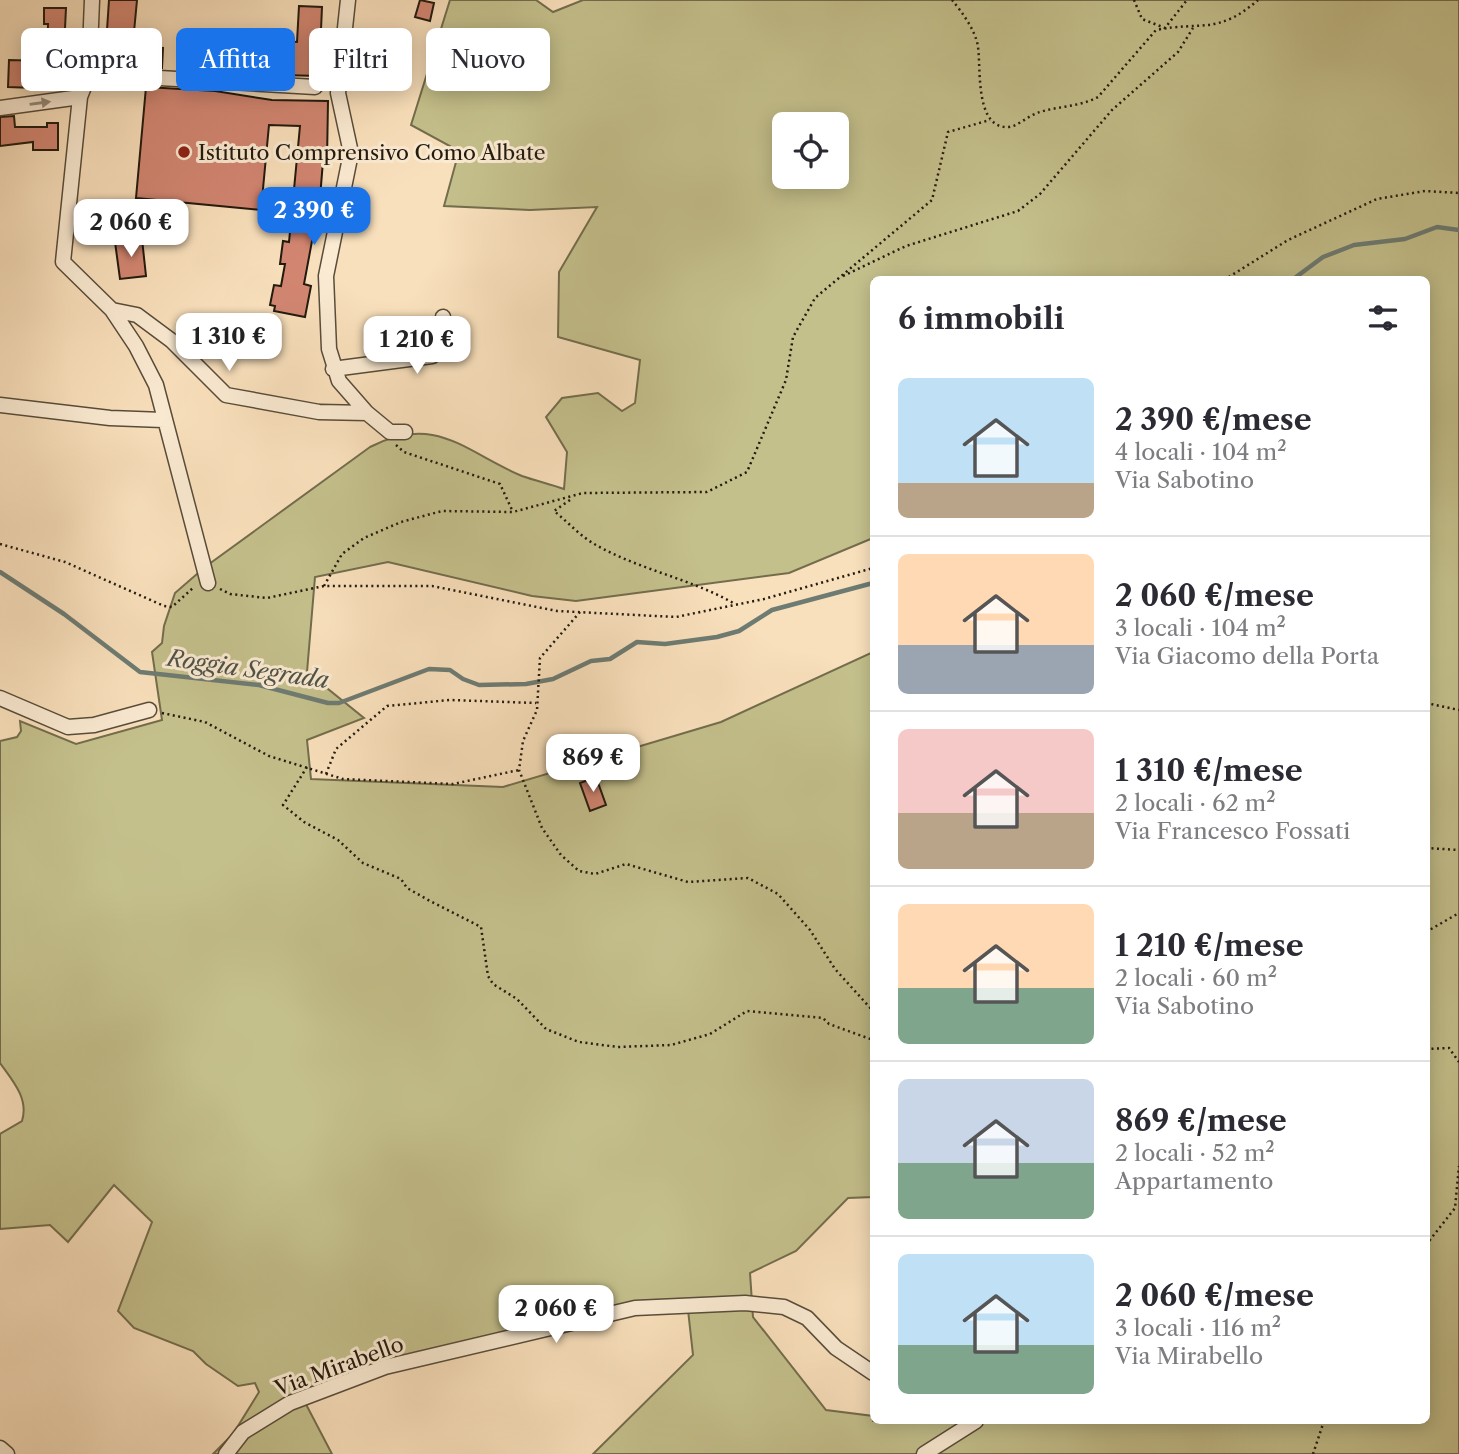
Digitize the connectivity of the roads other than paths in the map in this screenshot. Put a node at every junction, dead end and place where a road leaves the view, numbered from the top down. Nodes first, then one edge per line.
1 (92, 0) edge
2 (348, 0) edge
3 (91, 28) edge
4 (162, 78) edge
5 (309, 87) edge
6 (82, 91) edge
7 (80, 97) junction
8 (0, 108) edge
9 (112, 310) junction
10 (443, 317) dead end
11 (333, 369) junction
12 (0, 405) edge
13 (367, 413) junction
14 (163, 420) junction
15 (398, 432) road end
16 (208, 583) road end
17 (0, 698) edge
18 (149, 710) road end
19 (870, 1371) edge
20 (971, 1424) edge
21 (0, 1448) edge
22 (7, 1454) edge
23 (226, 1454) edge
24 (924, 1454) edge

1 - 3 street
2 - 11 street
4 - 5 street
6 - 7 street
8 -> 7 street
7 - 9 street
9 - 13 street
9 - 14 street
10 - 11 street
11 - 13 street
12 - 14 street
13 - 15 street
14 - 16 street
17 - 18 street
19 - 23 street, Via Mirabello
20 - 24 street
21 - 22 street

